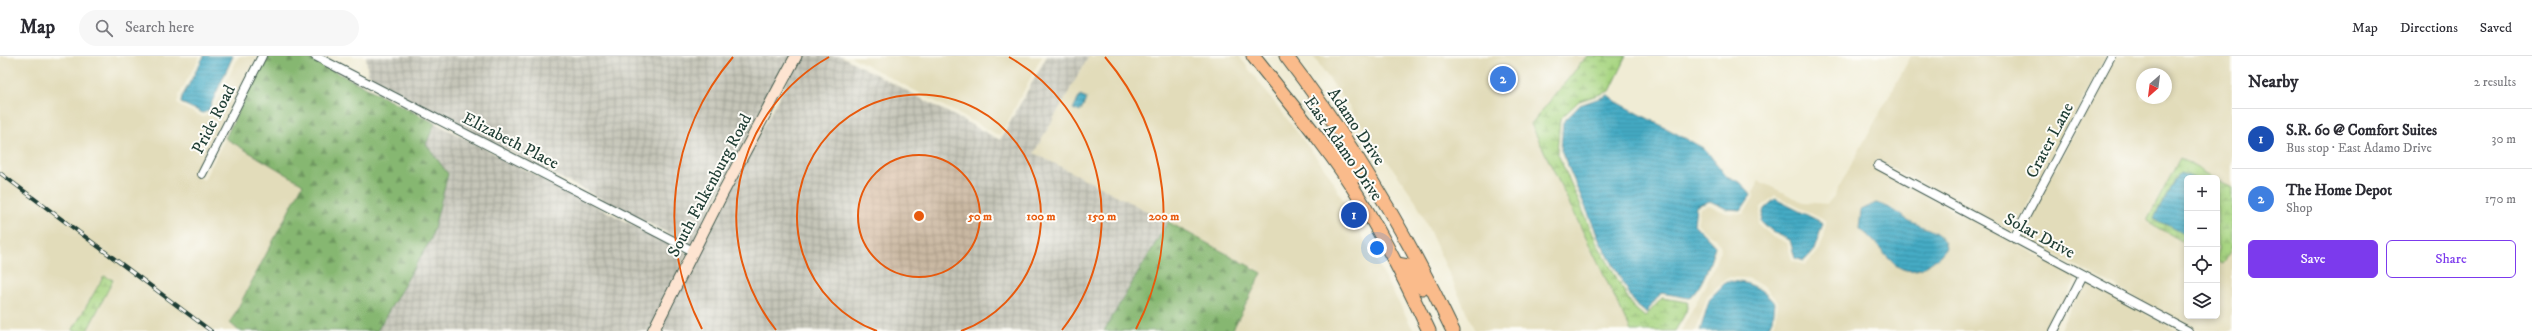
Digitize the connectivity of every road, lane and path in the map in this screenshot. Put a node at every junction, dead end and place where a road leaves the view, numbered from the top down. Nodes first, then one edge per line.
1 (262, 56) edge
2 (315, 56) edge
3 (796, 56) edge
4 (1253, 56) edge
5 (1286, 56) edge
6 (2111, 56) edge
7 (1330, 154) junction
8 (1878, 165) dead end
9 (202, 174) dead end
10 (2014, 238) junction
11 (693, 251) junction
12 (1415, 255) junction
13 (1397, 264) junction
14 (2083, 275) junction
15 (653, 331) edge
16 (1429, 331) edge
17 (1443, 331) edge
18 (1453, 331) edge
19 (2054, 331) edge
20 (2188, 331) edge

1 - 9 street, Pride Road
2 - 11 street, Elizabeth Place
3 - 11 street, South Falkenburg Road
4 - 7 main road, East Adamo Drive
5 - 12 main road, Adamo Drive
6 - 10 street, Crater Lane
7 - 12 main road
7 - 13 main road, East Adamo Drive
8 - 10 street, Solar Drive
10 - 14 street, Solar Drive
11 - 15 street, South Falkenburg Road
12 - 18 main road, Adamo Drive
13 - 16 main road, East Adamo Drive
13 - 17 main road
14 - 19 street
14 - 20 street, Solar Drive

